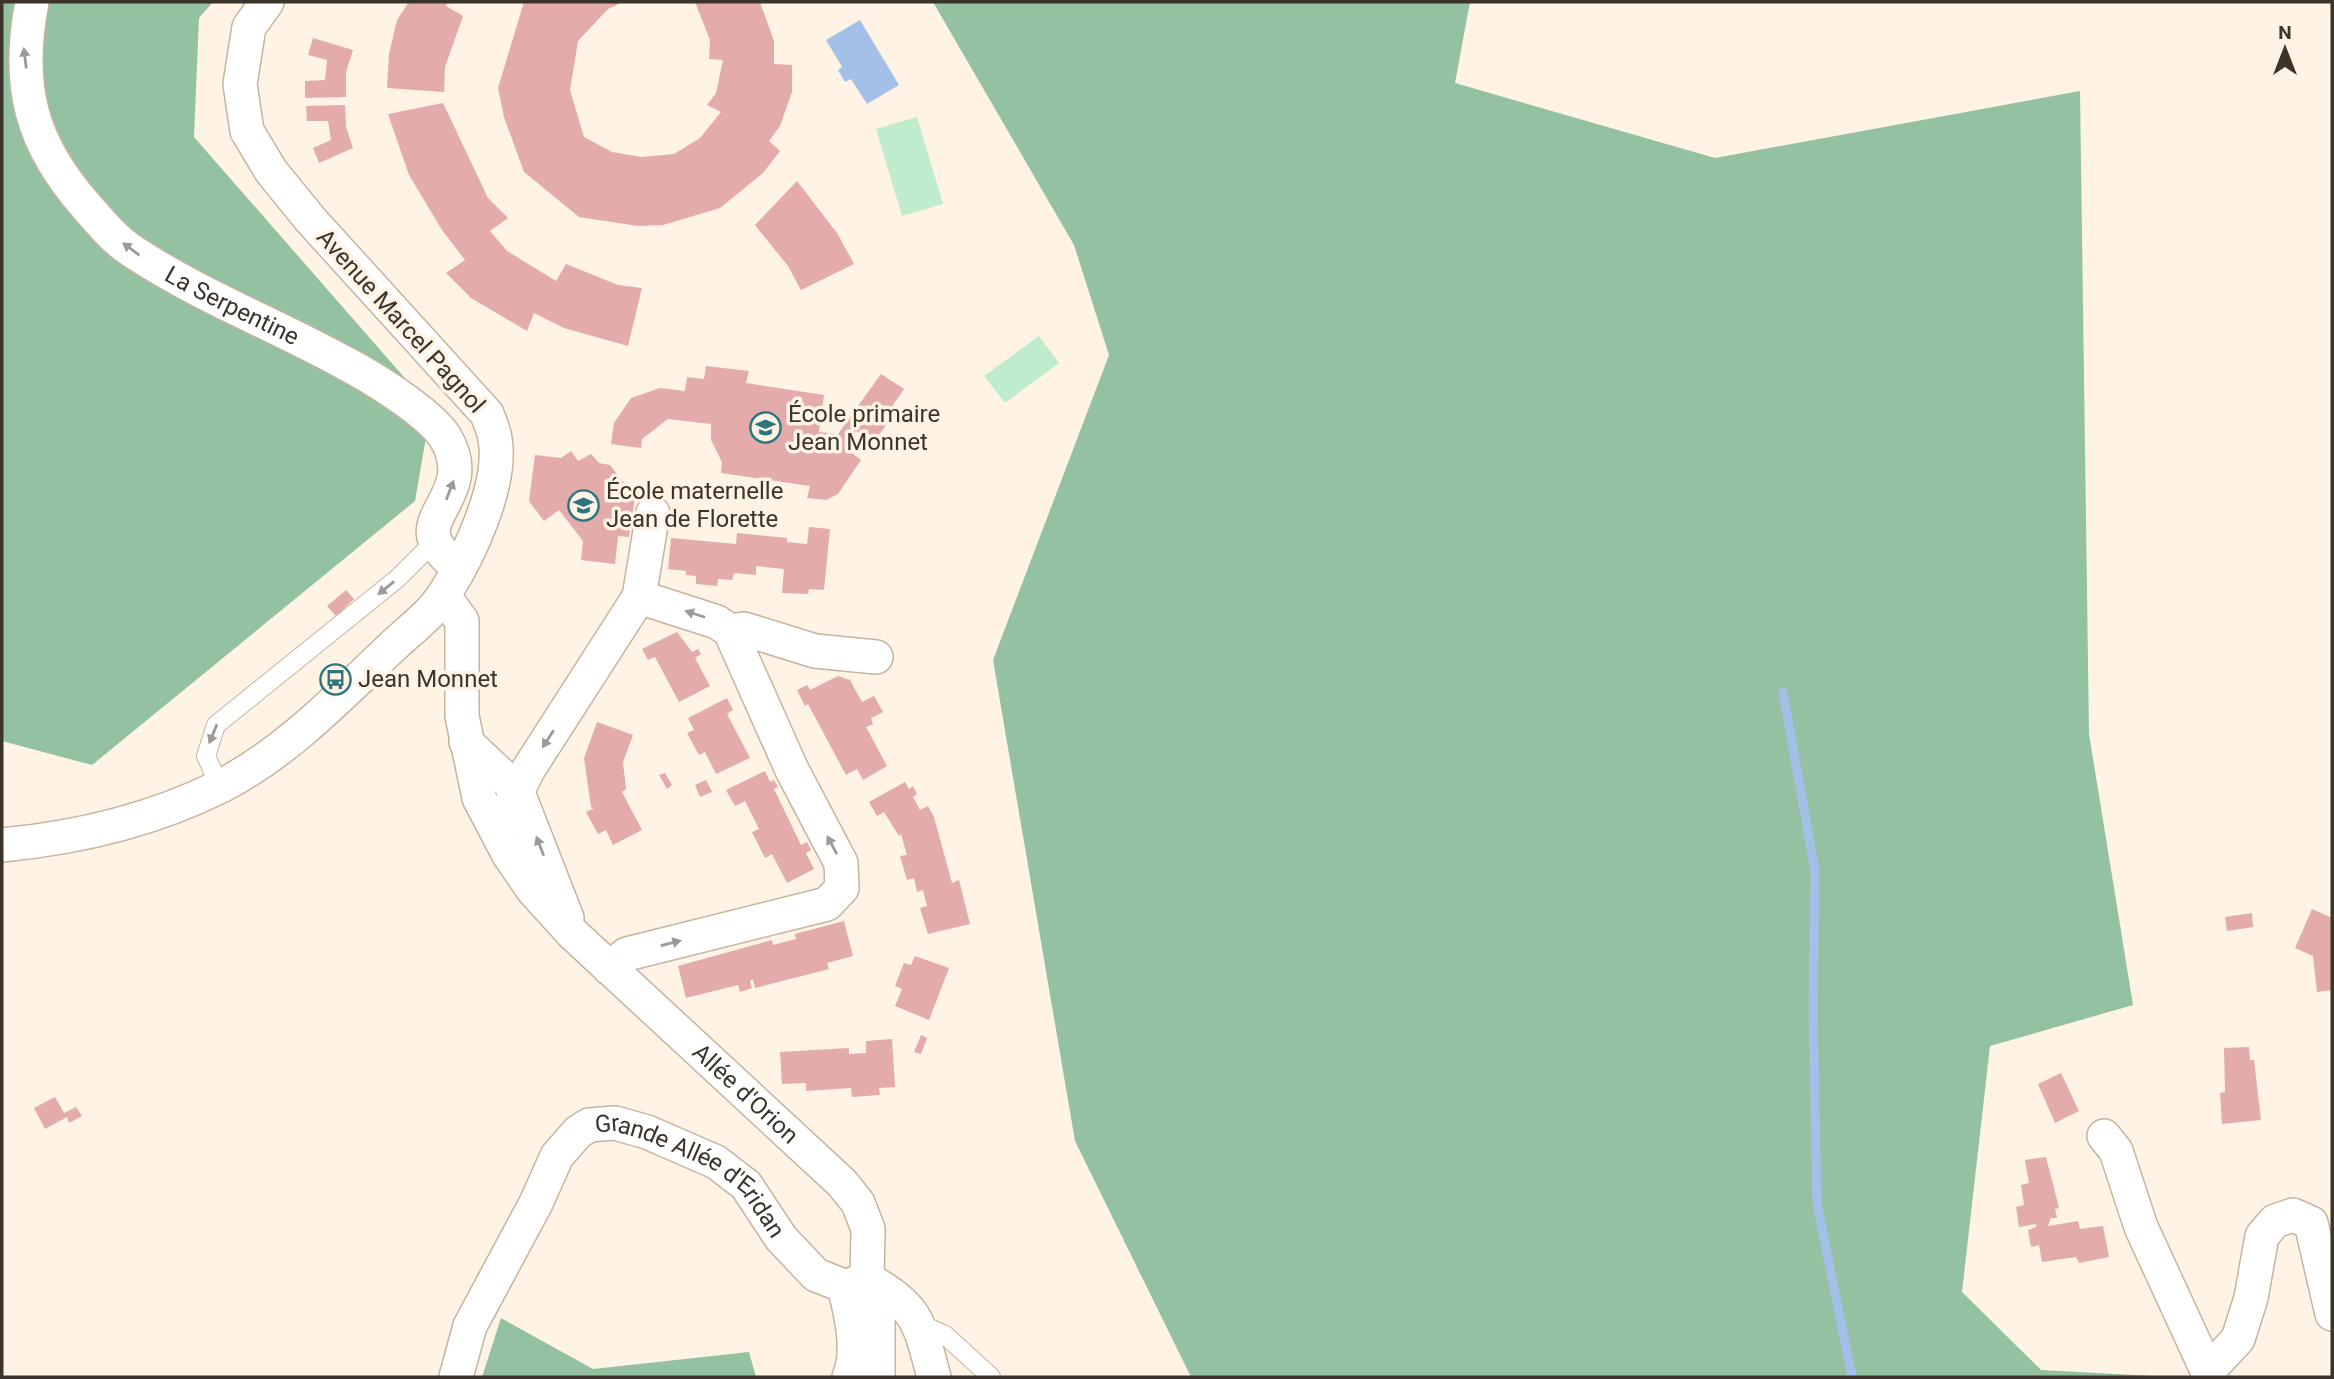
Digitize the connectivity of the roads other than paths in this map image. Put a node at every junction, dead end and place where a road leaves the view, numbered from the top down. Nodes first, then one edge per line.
1 (33, 2) edge
2 (267, 2) edge
3 (653, 513) dead end
4 (435, 541) junction
5 (452, 582) junction
6 (639, 597) junction
7 (730, 631) junction
8 (876, 657) dead end
9 (466, 742) junction
10 (220, 787) junction
11 (517, 790) junction
12 (497, 832) junction
13 (2, 845) edge
14 (572, 933) junction
15 (609, 968) junction
16 (2104, 1136) dead end
17 (855, 1283) junction
18 (2332, 1314) edge
19 (920, 1324) junction
20 (2209, 1374) edge
21 (456, 1377) edge
22 (849, 1377) edge
23 (878, 1377) edge
24 (934, 1377) edge
25 (991, 1377) edge

4 -> 1 street, La Serpentine
2 - 5 street, Avenue Marcel Pagnol
3 - 6 street
4 - 5 street
4 -> 10 lane
5 - 9 street, Allée d'Orion
5 - 10 street, Avenue Marcel Pagnol
7 -> 6 street
6 -> 11 street
7 - 8 street
15 -> 7 street
9 - 11 street, Allée d'Orion
9 - 12 street, Allée d'Orion
10 - 13 street, Avenue Marcel Pagnol
11 - 12 street
14 -> 11 street, Allée d'Orion
12 - 14 street, Allée d'Orion
14 - 15 street, Allée d'Orion
15 - 17 street, Allée d'Orion
16 - 20 street
17 - 19 street
17 - 21 street, Grande Allée d'Eridan
17 - 22 street
17 - 23 street
18 - 20 street
19 - 24 street
19 - 25 lane

